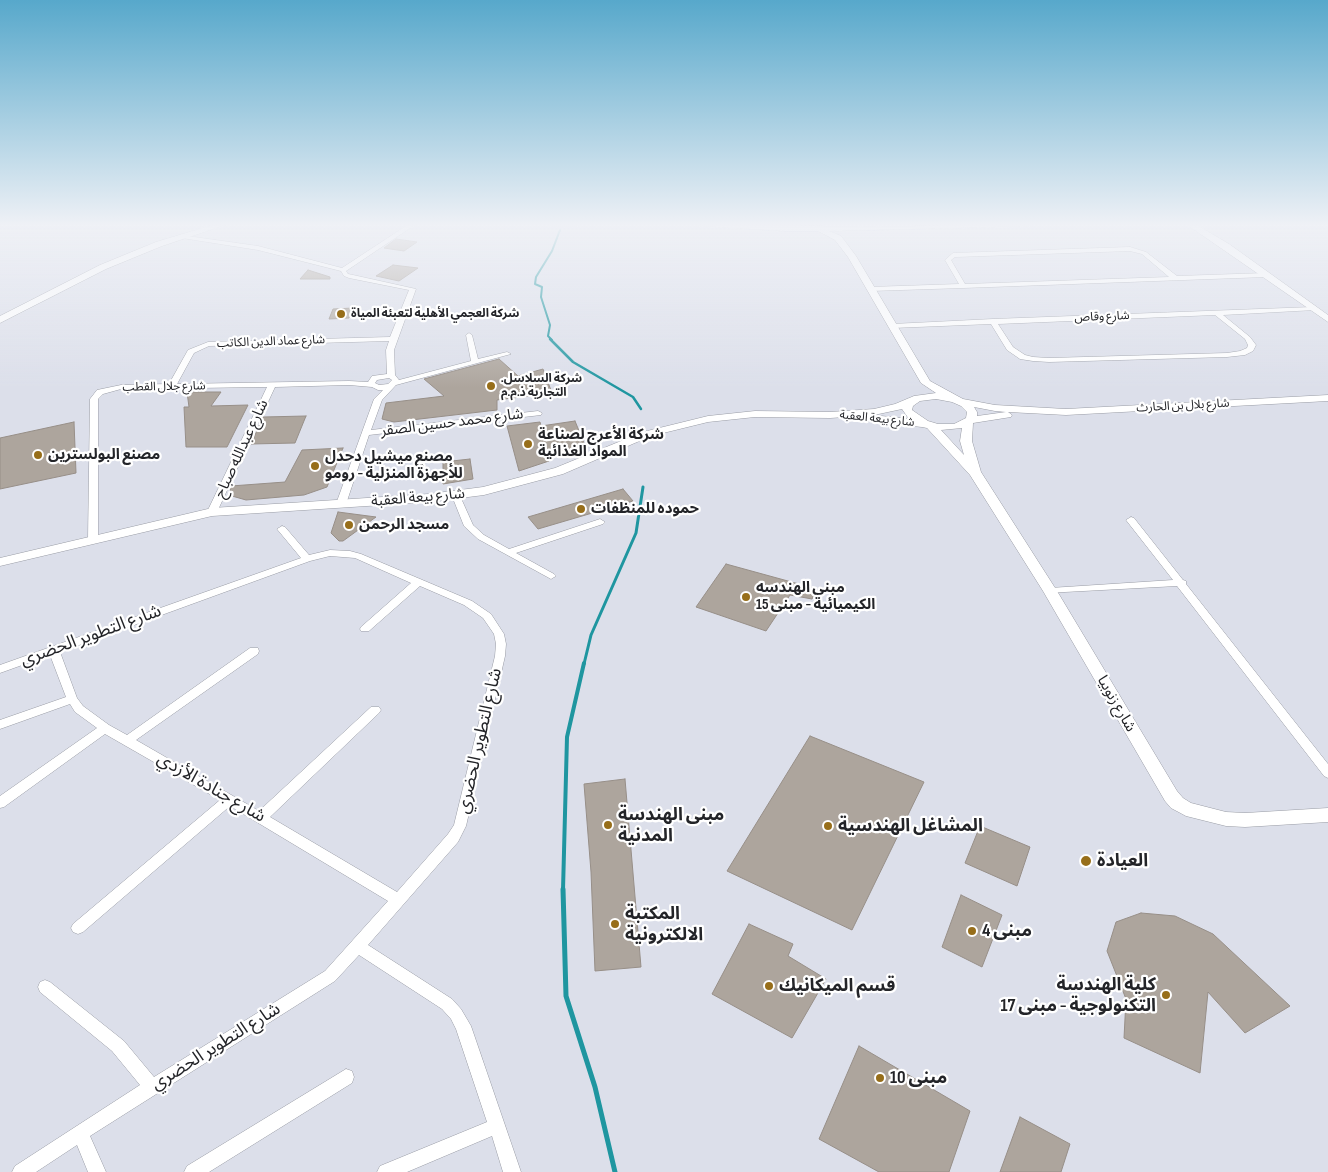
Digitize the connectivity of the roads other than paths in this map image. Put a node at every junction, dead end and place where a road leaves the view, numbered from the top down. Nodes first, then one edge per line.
1 (80, 279) edge
2 (364, 279) edge
3 (864, 279) edge
4 (959, 279) edge
5 (1157, 279) edge
6 (1271, 279) edge
7 (963, 286) junction
8 (870, 289) junction
9 (1313, 308) junction
10 (1217, 313) junction
11 (1328, 319) edge
12 (0, 320) edge
13 (993, 322) junction
14 (892, 326) junction
15 (469, 336) dead end
16 (393, 339) junction
17 (507, 354) dead end
18 (913, 361) junction
19 (390, 362) junction
20 (475, 362) junction
21 (393, 381) junction
22 (374, 382) junction
23 (272, 385) junction
24 (171, 387) junction
25 (1328, 398) edge
26 (378, 399) junction
27 (915, 399) junction
28 (957, 400) junction
29 (994, 412) junction
30 (538, 413) dead end
31 (830, 415) junction
32 (969, 421) junction
33 (927, 425) junction
34 (366, 433) junction
35 (975, 473) junction
36 (456, 496) junction
37 (341, 504) junction
38 (212, 512) junction
39 (1131, 520) dead end
40 (600, 522) dead end
41 (282, 529) dead end
42 (93, 540) junction
43 (509, 552) junction
44 (307, 559) junction
45 (0, 562) edge
46 (551, 576) dead end
47 (418, 582) junction
48 (1182, 584) junction
49 (1050, 591) junction
50 (365, 629) dead end
51 (54, 651) junction
52 (254, 651) dead end
53 (0, 669) edge
54 (72, 699) junction
55 (376, 710) dead end
56 (0, 725) edge
57 (105, 728) junction
58 (128, 740) junction
59 (1328, 773) edge
60 (229, 799) junction
61 (0, 803) edge
62 (1328, 815) edge
63 (261, 817) junction
64 (398, 900) junction
65 (78, 928) dead end
66 (358, 946) junction
67 (45, 987) dead end
68 (346, 1077) dead end
69 (152, 1087) junction
70 (497, 1126) junction
71 (80, 1132) junction
72 (21, 1172) edge
73 (97, 1172) edge
74 (193, 1172) edge
75 (386, 1172) edge
76 (512, 1172) edge

1 - 12 street
2 - 16 street
3 - 8 street
4 - 7 street
5 - 7 street
6 - 9 street
7 - 8 street
8 - 14 street
9 - 10 street, شارع وقاص
9 - 11 street
10 - 13 street, شارع وقاص
10 - 13 street
13 - 14 street, شارع وقاص
14 - 18 street
15 - 20 street
16 - 19 street
16 - 24 street, شارع عماد الدين الكاتب
17 - 20 street
18 - 27 street
18 - 28 street
19 - 21 street
19 - 22 street
20 - 21 street
21 - 22 street
21 - 22 street
21 - 26 street
22 - 23 street, شارع جلال القطب
22 - 26 street
23 - 24 street, شارع جلال القطب
23 - 38 street, شارع عبدالله صباح
24 - 42 street, شارع جلال القطب
25 - 29 street, شارع بلال بن الحارث
26 - 34 street
27 - 28 street, شارع بيعة العقبة
27 - 31 street, شارع بيعة العقبة
27 - 33 street, شارع زنوبيا
28 - 29 street, شارع بلال بن الحارث
28 - 32 street
29 - 32 street, شارع بلال بن الحارث
30 - 34 street, شارع محمد حسين الصقر
31 - 33 street, شارع بيعة العقبة
31 - 36 street, شارع بيعة العقبة
32 - 33 street, شارع بيعة العقبة
32 - 35 street, شارع زنوبيا
33 - 35 street, شارع زنوبيا
34 - 37 street
35 - 49 street, شارع زنوبيا
36 - 37 street, شارع بيعة العقبة
36 - 43 street
37 - 38 street, شارع بيعة العقبة
38 - 42 street, شارع بيعة العقبة
39 - 48 street
40 - 43 street
41 - 44 street
42 - 45 street, شارع بيعة العقبة
43 - 46 street
44 - 47 street, شارع التطوير الحضري
44 - 51 street, شارع التطوير الحضري
47 - 50 street
47 - 64 street, شارع التطوير الحضري
48 - 49 street
48 - 59 street
49 - 62 street, شارع زنوبيا
51 - 53 street, شارع التطوير الحضري
51 - 54 street, شارع جنادة الأزدي
52 - 58 street
54 - 56 street
54 - 57 street, شارع جنادة الأزدي
55 - 63 street
57 - 58 street, شارع جنادة الأزدي
57 - 61 street
58 - 60 street, شارع جنادة الأزدي
60 - 63 street, شارع جنادة الأزدي
60 - 65 street
63 - 64 street, شارع جنادة الأزدي
64 - 66 street, شارع التطوير الحضري
66 - 69 street, شارع التطوير الحضري
66 - 70 street
67 - 69 street
68 - 74 street
69 - 71 street, شارع التطوير الحضري
70 - 75 street
70 - 76 street
71 - 72 street, شارع التطوير الحضري
71 - 73 street

